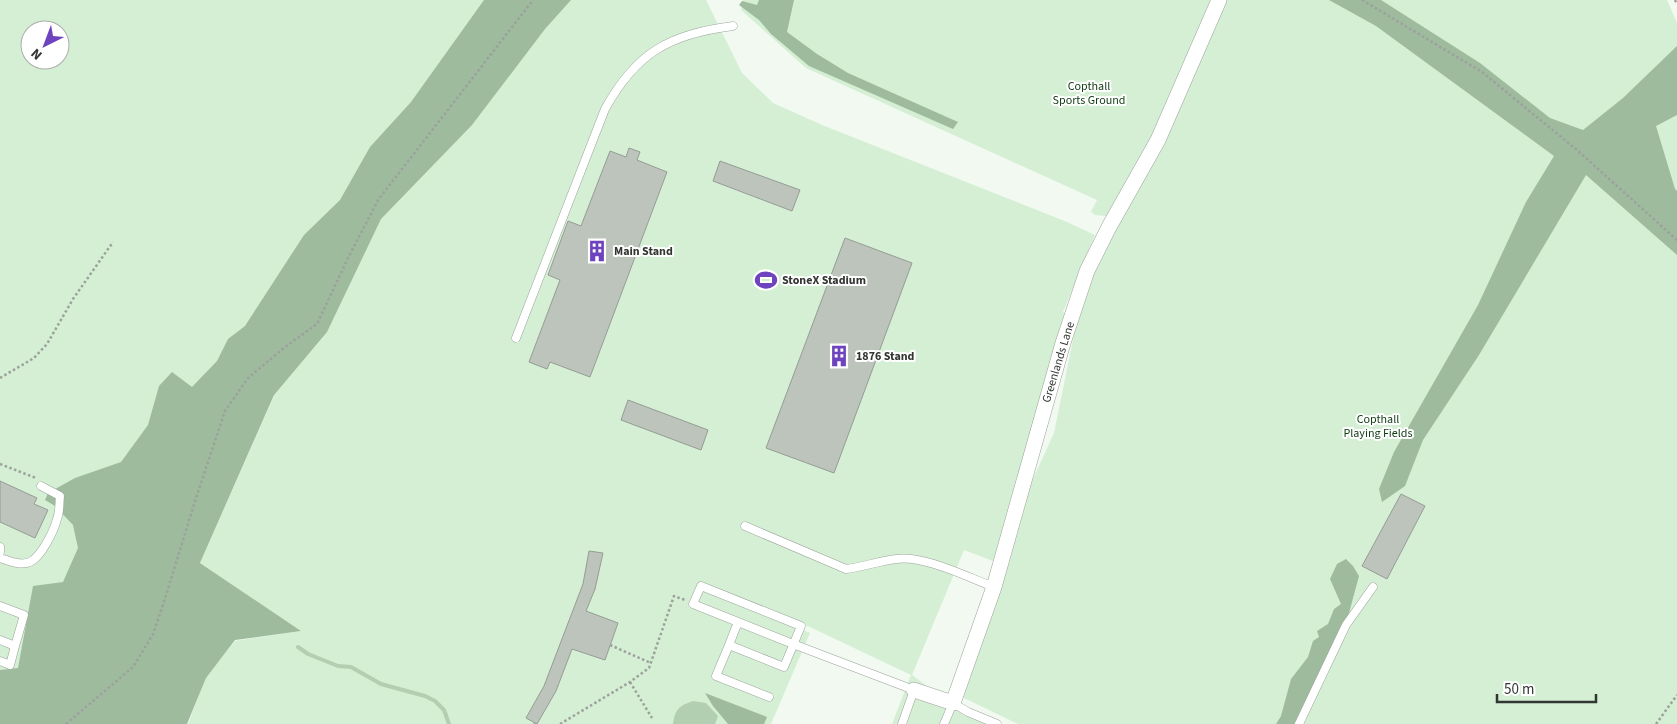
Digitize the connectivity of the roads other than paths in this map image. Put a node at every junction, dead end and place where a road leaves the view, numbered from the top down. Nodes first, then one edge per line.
1 (1219, 0) edge
2 (733, 26) dead end
3 (516, 338) dead end
4 (42, 484) road end
5 (745, 526) dead end
6 (0, 547) edge
7 (0, 552) edge
8 (0, 558) edge
9 (994, 587) junction
10 (1373, 587) dead end
11 (0, 606) edge
12 (738, 622) junction
13 (0, 640) edge
14 (793, 644) junction
15 (729, 645) junction
16 (15, 646) junction
17 (0, 661) edge
18 (914, 690) junction
19 (768, 697) dead end
20 (953, 703) junction
21 (902, 724) edge
22 (944, 724) edge
23 (997, 724) edge
24 (1299, 724) edge

1 - 9 street, Greenlands Lane
2 - 3 lane
4 - 8 lane
5 - 9 lane
6 - 7 lane
9 - 20 street, Greenlands Lane
10 - 24 lane
11 - 16 lane
12 - 14 lane
12 - 14 lane
12 - 15 lane
13 - 16 lane
14 - 15 lane
14 - 18 lane
15 - 19 lane
16 - 17 lane
18 - 20 street
18 - 21 lane
20 - 22 lane
20 - 23 lane

